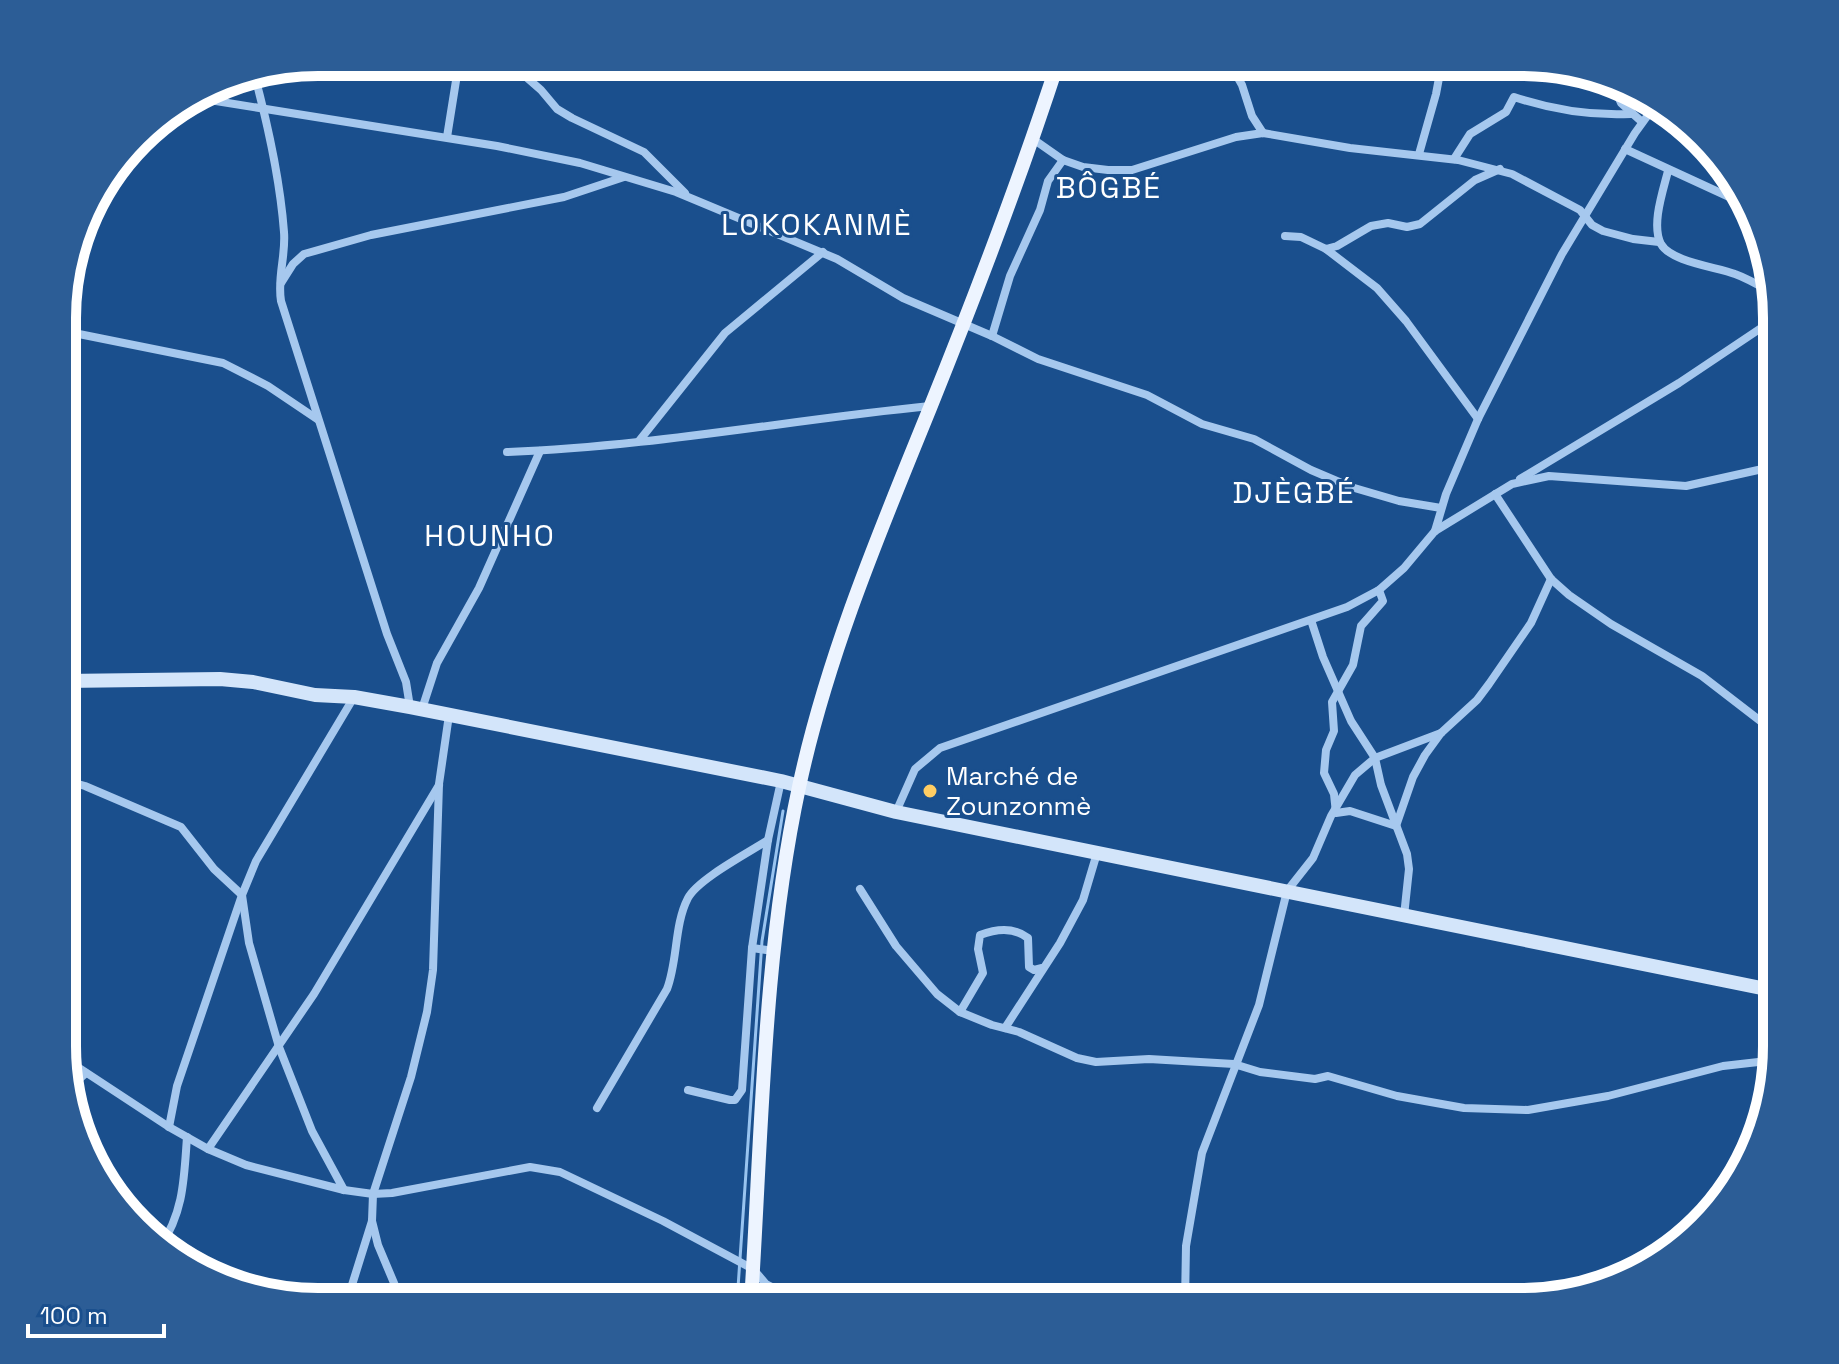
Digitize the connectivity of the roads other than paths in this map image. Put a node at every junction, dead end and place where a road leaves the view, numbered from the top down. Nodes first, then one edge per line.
1 (457, 76) edge
2 (525, 76) edge
3 (1053, 77) edge
4 (1237, 77) edge
5 (1439, 77) edge
6 (257, 84) edge
7 (1618, 97) edge
8 (213, 100) edge
9 (262, 107) junction
10 (1649, 113) edge
11 (1631, 114) junction
12 (1642, 122) junction
13 (1263, 133) junction
14 (447, 137) junction
15 (1033, 139) junction
16 (1625, 149) junction
17 (1419, 154) junction
18 (1454, 159) junction
19 (1063, 160) junction
20 (1501, 169) junction
21 (1668, 171) junction
22 (624, 176) junction
23 (689, 196) junction
24 (1732, 199) edge
25 (1585, 215) junction
26 (1285, 236) dead end
27 (1659, 242) junction
28 (1326, 249) junction
29 (823, 252) junction
30 (279, 287) junction
31 (1760, 287) edge
32 (963, 324) junction
33 (1762, 327) edge
34 (76, 333) edge
35 (992, 336) junction
36 (930, 406) junction
37 (1478, 419) junction
38 (318, 420) junction
39 (639, 441) junction
40 (540, 451) junction
41 (507, 452) dead end
42 (1762, 469) edge
43 (1512, 484) junction
44 (1495, 494) junction
45 (1441, 508) junction
46 (1435, 531) junction
47 (1551, 579) junction
48 (1379, 590) junction
49 (1311, 620) junction
50 (76, 681) edge
51 (1339, 689) junction
52 (354, 697) junction
53 (416, 708) junction
54 (449, 715) junction
55 (1351, 721) junction
56 (1762, 722) edge
57 (1334, 731) junction
58 (1441, 733) junction
59 (1375, 758) junction
60 (781, 781) junction
61 (77, 784) edge
62 (439, 784) junction
63 (799, 787) junction
64 (1336, 808) junction
65 (896, 812) junction
66 (1396, 826) junction
67 (768, 840) junction
68 (1097, 853) junction
69 (860, 889) dead end
70 (1287, 891) junction
71 (242, 895) junction
72 (1404, 916) junction
73 (762, 949) junction
74 (1042, 968) junction
75 (1762, 988) edge
76 (960, 1012) junction
77 (1005, 1028) junction
78 (279, 1047) junction
79 (1762, 1062) edge
80 (1234, 1064) junction
81 (78, 1067) edge
82 (86, 1073) junction
83 (79, 1079) edge
84 (688, 1090) dead end
85 (597, 1108) dead end
86 (169, 1127) junction
87 (187, 1137) junction
88 (208, 1149) junction
89 (344, 1190) junction
90 (373, 1194) junction
91 (372, 1221) junction
92 (167, 1235) edge
93 (753, 1269) junction
94 (351, 1287) edge
95 (396, 1287) edge
96 (752, 1287) edge
97 (771, 1287) edge
98 (1185, 1288) edge

1 - 14 street
2 - 23 street
3 - 15 main road
4 - 13 street
5 - 17 street
6 - 9 street
7 - 11 street
8 - 9 street
9 - 14 street
9 - 30 street
10 - 12 street
11 - 12 street
11 - 18 street
12 - 16 street
13 - 17 street
13 - 19 street
14 - 22 street
15 - 19 street
15 - 32 main road
16 - 21 street
16 - 25 street
17 - 18 street
18 - 20 street
19 - 35 street
20 - 25 street
20 - 28 street
21 - 24 street
21 - 27 street
22 - 23 street
22 - 30 street
23 - 29 street
25 - 27 street
25 - 37 street
26 - 28 street
27 - 31 street
28 - 37 street
29 - 32 street
29 - 39 street
30 - 38 street
32 - 35 street
32 - 36 main road
33 - 43 street
34 - 38 street
35 - 45 street
36 - 39 street
36 - 63 main road
37 - 45 street
38 - 53 street
39 - 40 street
40 - 41 street
40 - 53 street
42 - 43 street
43 - 44 street
44 - 46 street
44 - 47 street
45 - 46 street
46 - 48 street
47 - 56 street
47 - 58 street
48 - 49 street
48 - 51 street
49 - 51 street
49 - 65 street
50 - 52 street
51 - 55 street
51 - 57 street
52 - 53 street
52 - 71 street
53 - 54 street
54 - 60 street
54 - 62 street
55 - 57 street
55 - 59 street
57 - 64 street
58 - 59 street
58 - 66 street
59 - 64 street
59 - 66 street
60 - 63 street
60 - 67 street
61 - 71 street
62 - 78 street
62 - 90 street
63 - 65 street
63 - 73 main road
64 - 66 street
64 - 70 street
65 - 68 street
66 - 72 street
67 - 73 street
67 - 85 street
68 - 70 street
68 - 74 street
69 - 76 street
70 - 72 street
70 - 80 street
71 - 78 street
71 - 86 street
72 - 75 street
73 - 84 street
73 - 93 main road
74 - 76 street
74 - 77 street
76 - 77 street
77 - 80 street
78 - 88 street
78 - 89 street
79 - 80 street
80 - 98 street
81 - 82 street
82 - 83 street
82 - 86 street
86 - 87 street
87 - 88 street
87 - 92 street
88 - 89 street
89 - 90 street
90 - 91 street
90 - 93 street
91 - 94 street
91 - 95 street
93 - 96 main road
93 - 97 street

